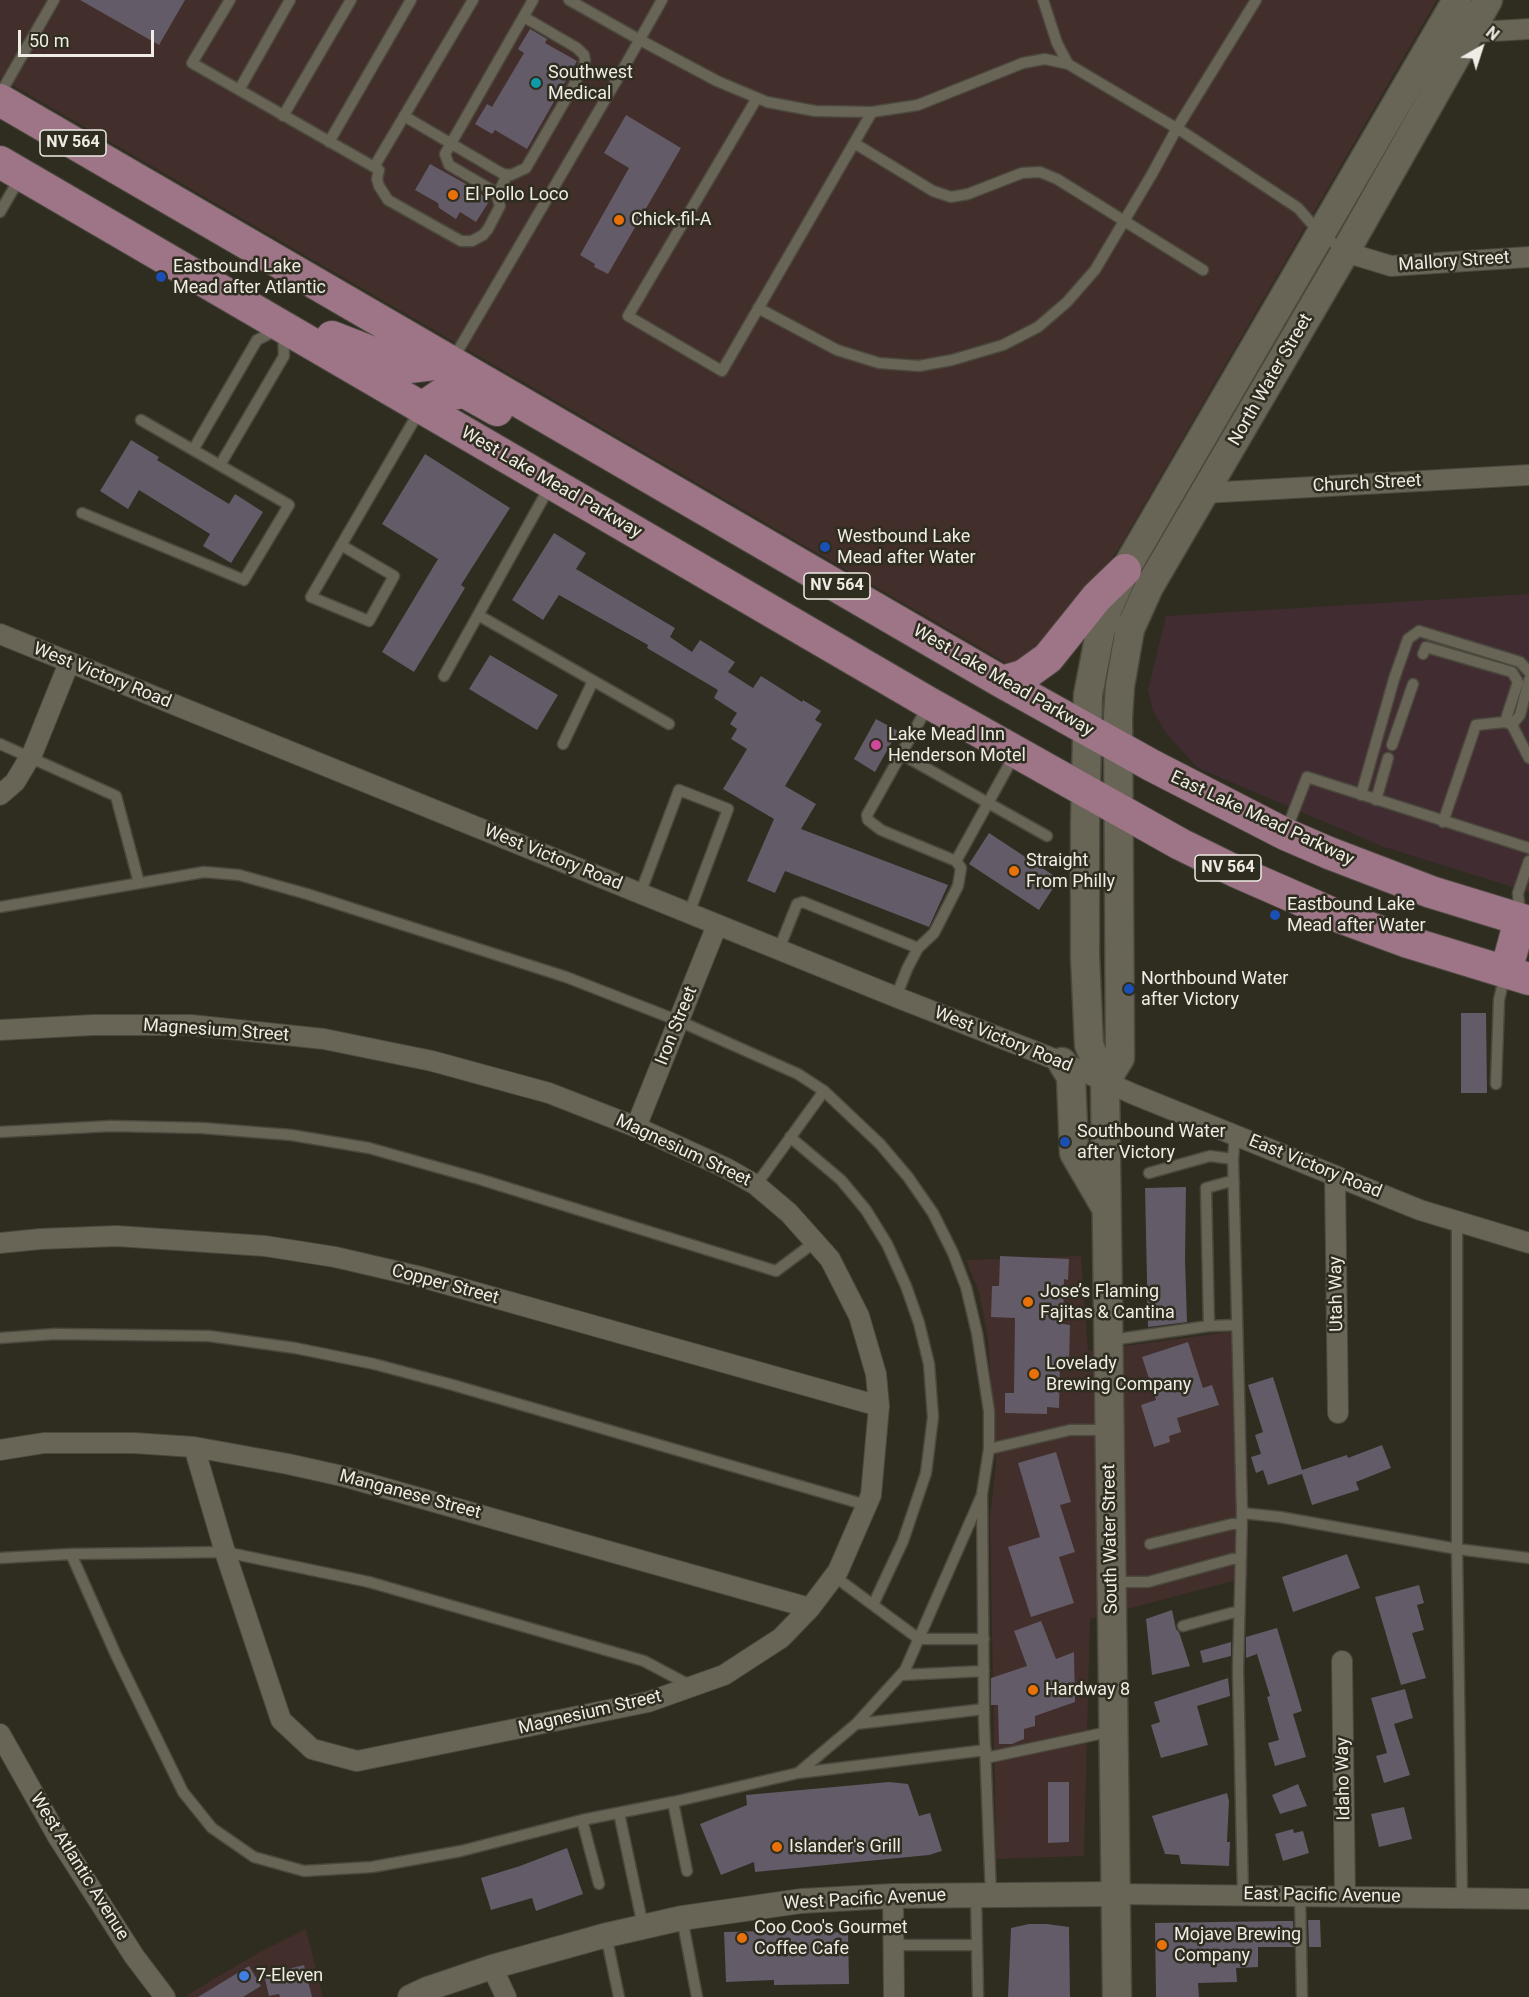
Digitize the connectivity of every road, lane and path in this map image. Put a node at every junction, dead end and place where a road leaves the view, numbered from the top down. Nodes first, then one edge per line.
1 (54, 0) edge
2 (230, 0) edge
3 (290, 0) edge
4 (351, 0) edge
5 (411, 0) edge
6 (474, 0) edge
7 (533, 0) edge
8 (569, 0) edge
9 (662, 0) edge
10 (1043, 0) edge
11 (1256, 0) edge
12 (1457, 0) edge
13 (1488, 0) edge
14 (524, 17) junction
15 (1529, 29) edge
16 (1438, 33) junction
17 (1468, 33) junction
18 (639, 40) junction
19 (1068, 64) junction
20 (239, 90) junction
21 (0, 94) edge
22 (757, 98) junction
23 (0, 100) edge
24 (872, 112) junction
25 (283, 116) junction
26 (405, 116) junction
27 (1177, 128) junction
28 (329, 141) junction
29 (450, 143) junction
30 (854, 143) junction
31 (374, 167) junction
32 (11, 168) edge
33 (507, 175) junction
34 (497, 196) junction
35 (0, 212) edge
36 (1124, 222) junction
37 (1320, 233) junction
38 (1345, 252) junction
39 (1529, 257) edge
40 (1203, 270) dead end
41 (235, 298) junction
42 (758, 308) junction
43 (283, 327) junction
44 (451, 362) junction
45 (422, 408) junction
46 (141, 420) dead end
47 (193, 450) junction
48 (608, 453) junction
49 (220, 465) junction
50 (1529, 475) edge
51 (551, 483) junction
52 (1204, 493) junction
53 (82, 513) dead end
54 (341, 545) junction
55 (1125, 570) junction
56 (478, 615) junction
57 (0, 634) edge
58 (1423, 654) dead end
59 (69, 663) junction
60 (1529, 672) edge
61 (444, 676) dead end
62 (1529, 680) edge
63 (593, 681) junction
64 (1002, 682) junction
65 (1413, 684) dead end
66 (930, 703) junction
67 (669, 724) dead end
68 (1509, 724) junction
69 (0, 744) edge
70 (562, 744) dead end
71 (1098, 744) junction
72 (1392, 745) dead end
73 (1016, 753) junction
74 (901, 754) junction
75 (30, 757) junction
76 (1388, 758) dead end
77 (1529, 758) edge
78 (0, 795) edge
79 (1361, 795) junction
80 (1107, 796) junction
81 (1376, 800) junction
82 (988, 802) junction
83 (1443, 822) junction
84 (1285, 834) junction
85 (1047, 836) dead end
86 (1529, 848) edge
87 (956, 861) junction
88 (1529, 861) edge
89 (139, 883) junction
90 (640, 894) junction
91 (0, 907) edge
92 (689, 913) junction
93 (1526, 918) edge
94 (717, 925) junction
95 (918, 948) junction
96 (779, 949) junction
97 (1517, 975) edge
98 (897, 997) junction
99 (679, 1021) junction
100 (0, 1030) edge
101 (1062, 1062) junction
102 (1105, 1082) junction
103 (1496, 1084) dead end
104 (824, 1091) junction
105 (636, 1127) junction
106 (0, 1132) edge
107 (1235, 1135) junction
108 (790, 1137) junction
109 (1233, 1159) junction
110 (1149, 1173) dead end
111 (1335, 1176) junction
112 (1234, 1183) junction
113 (756, 1185) junction
114 (1107, 1209) junction
115 (1457, 1222) junction
116 (815, 1242) junction
117 (0, 1243) edge
118 (1529, 1243) edge
119 (1236, 1325) junction
120 (1209, 1326) junction
121 (0, 1338) edge
122 (1108, 1340) junction
123 (879, 1406) junction
124 (1338, 1413) dead end
125 (1110, 1430) junction
126 (194, 1447) junction
127 (989, 1449) junction
128 (0, 1450) edge
129 (982, 1494) junction
130 (866, 1505) junction
131 (1241, 1519) junction
132 (1150, 1544) dead end
133 (1457, 1549) junction
134 (225, 1552) junction
135 (71, 1554) junction
136 (0, 1558) edge
137 (1529, 1558) edge
138 (1240, 1559) junction
139 (834, 1576) junction
140 (1112, 1582) junction
141 (873, 1605) junction
142 (810, 1608) junction
143 (1239, 1612) junction
144 (1183, 1626) dead end
145 (984, 1638) junction
146 (919, 1639) junction
147 (1342, 1661) dead end
148 (984, 1671) junction
149 (901, 1675) junction
150 (693, 1687) junction
151 (984, 1708) junction
152 (856, 1724) junction
153 (1114, 1730) junction
154 (0, 1734) edge
155 (986, 1754) junction
156 (798, 1773) junction
157 (673, 1802) junction
158 (619, 1813) junction
159 (582, 1820) junction
160 (687, 1871) dead end
161 (599, 1884) dead end
162 (1116, 1894) junction
163 (1243, 1895) junction
164 (893, 1896) junction
165 (984, 1896) junction
166 (1300, 1896) junction
167 (1346, 1896) junction
168 (1462, 1898) junction
169 (1529, 1899) edge
170 (682, 1918) junction
171 (643, 1926) junction
172 (606, 1935) junction
173 (894, 1945) junction
174 (977, 1945) junction
175 (492, 1967) junction
176 (165, 1997) edge
177 (410, 1997) edge
178 (506, 1997) edge
179 (619, 1997) edge
180 (697, 1997) edge
181 (894, 1997) edge
182 (978, 1997) edge
183 (1117, 1997) edge
184 (1302, 1997) edge

1 - 21 lane
2 - 20 lane
3 - 20 lane
4 - 25 lane
5 - 28 lane
6 - 26 lane
7 - 14 lane
8 - 18 lane
9 - 18 lane
10 - 19 lane
11 - 27 lane
12 - 16 main road, North Water Street
13 - 17 main road, North Water Street
14 - 29 lane
14 - 33 lane
15 - 17 street
16 - 17 street
16 - 37 main road, North Water Street
17 - 38 main road, North Water Street
18 - 22 lane
18 - 44 lane
19 - 24 lane
19 - 27 lane
20 - 25 lane
22 - 24 lane
22 - 42 lane
23 - 44 main road, West Lake Mead Parkway / NV 564
24 - 30 lane
25 - 28 lane
26 - 29 lane
26 - 31 lane
27 - 36 lane
27 - 37 lane
28 - 31 lane
29 - 33 lane
29 - 34 lane
30 - 36 lane
30 - 42 lane
31 - 34 lane
32 - 35 lane
32 - 41 main road, West Lake Mead Parkway / NV 564
33 - 34 lane
36 - 40 lane
36 - 42 lane
37 - 38 lane
37 - 55 main road, North Water Street
38 - 39 street, Mallory Street
38 - 52 main road, North Water Street
41 - 43 main road, West Lake Mead Parkway / NV 564
41 - 44 main road
43 - 45 main road, West Lake Mead Parkway / NV 564
43 - 47 lane
43 - 49 lane
44 - 48 main road, West Lake Mead Parkway / NV 564
45 - 48 main road
45 - 51 main road, West Lake Mead Parkway / NV 564
45 - 54 lane
46 - 47 lane
47 - 49 lane
48 - 64 main road, West Lake Mead Parkway / NV 564
49 - 53 lane
50 - 52 street, Church Street
51 - 56 lane
51 - 66 main road, West Lake Mead Parkway / NV 564
52 - 71 main road, North Water Street
54 - 54 lane
55 - 64 main road
55 - 71 main road, North Water Street
56 - 61 lane
56 - 63 lane
57 - 59 street, West Victory Road
58 - 68 lane
59 - 75 street
59 - 90 street, West Victory Road
60 - 79 lane
62 - 68 lane
63 - 67 lane
63 - 70 lane
64 - 71 main road, West Lake Mead Parkway / NV 564
65 - 72 lane
66 - 73 main road, West Lake Mead Parkway / NV 564
66 - 74 lane
68 - 77 lane
68 - 83 lane
69 - 75 lane
71 - 80 main road, South Water Street
71 - 84 main road, East Lake Mead Parkway / NV 564
73 - 80 main road, West Lake Mead Parkway / NV 564
73 - 82 lane
74 - 82 lane
74 - 87 lane
75 - 78 street
75 - 89 lane
76 - 81 lane
79 - 81 lane
79 - 84 lane
80 - 97 main road, NV 564
80 - 102 main road, South Water Street
80 - 102 main road, South Water Street
81 - 83 lane
82 - 85 lane
82 - 87 lane
83 - 86 lane
84 - 93 main road, East Lake Mead Parkway / NV 564
87 - 95 lane
88 - 93 lane
89 - 91 lane
89 - 99 lane
90 - 92 street, West Victory Road
90 - 92 lane
92 - 94 street, West Victory Road
93 - 97 main road
94 - 96 street, West Victory Road
94 - 99 street, Iron Street
95 - 96 lane
95 - 98 lane
96 - 98 street, West Victory Road
97 - 103 lane
98 - 101 street, West Victory Road
99 - 104 lane
99 - 105 street, Iron Street
100 - 105 street, Magnesium Street
101 - 102 street, West Victory Road
101 - 114 main road
102 - 107 street, East Victory Road
102 - 114 main road, South Water Street
104 - 108 lane
104 - 127 lane
105 - 113 street, Magnesium Street
106 - 116 lane
107 - 109 lane
107 - 111 street, East Victory Road
108 - 113 lane
108 - 141 lane
109 - 110 lane
109 - 112 lane
111 - 115 street, East Victory Road
111 - 124 street, Utah Way
112 - 119 lane
112 - 120 lane
113 - 116 street, Magnesium Street
114 - 122 main road, South Water Street
115 - 118 street, East Victory Road
115 - 133 lane
116 - 123 street, Magnesium Street
117 - 123 street, Copper Street
119 - 120 lane
119 - 131 lane
120 - 122 lane
121 - 130 lane
122 - 125 main road, South Water Street
123 - 130 street, Magnesium Street
125 - 127 lane
125 - 140 main road, South Water Street
126 - 128 street, Manganese Street
126 - 134 street, Magnesium Street
126 - 142 street, Manganese Street
127 - 129 lane
129 - 145 lane
129 - 146 lane
130 - 139 street, Magnesium Street
131 - 132 lane
131 - 133 lane
131 - 138 lane
133 - 137 lane
133 - 168 lane
134 - 135 lane
134 - 150 lane
134 - 150 street, Magnesium Street
135 - 136 lane
135 - 159 lane
138 - 140 lane
138 - 143 lane
139 - 141 lane
139 - 142 street, Magnesium Street
140 - 153 main road, South Water Street
141 - 146 lane
142 - 150 street, Magnesium Street
143 - 144 lane
143 - 163 lane
145 - 146 lane
145 - 148 lane
146 - 149 lane
147 - 167 street, Idaho Way
148 - 149 lane
148 - 151 lane
149 - 152 lane
151 - 152 lane
151 - 155 lane
152 - 156 lane
153 - 155 lane
153 - 162 main road, South Water Street
154 - 176 street, West Atlantic Avenue
155 - 156 lane
155 - 165 lane
156 - 157 lane
157 - 158 lane
157 - 160 lane
158 - 159 lane
158 - 171 lane
159 - 161 lane
162 - 163 street, East Pacific Avenue
162 - 165 street, West Pacific Avenue
162 - 183 main road, South Water Street
163 - 166 street, East Pacific Avenue
164 - 165 street, West Pacific Avenue
164 - 170 street, West Pacific Avenue
164 - 173 street
165 - 174 lane
166 - 167 street, East Pacific Avenue
166 - 184 lane
167 - 168 street, East Pacific Avenue
168 - 169 street, East Pacific Avenue
170 - 171 street, West Pacific Avenue
170 - 180 lane
171 - 172 street, West Pacific Avenue
172 - 175 street, West Pacific Avenue
172 - 179 lane
173 - 174 lane
173 - 181 street
174 - 182 lane
175 - 177 street, West Pacific Avenue
175 - 178 street

